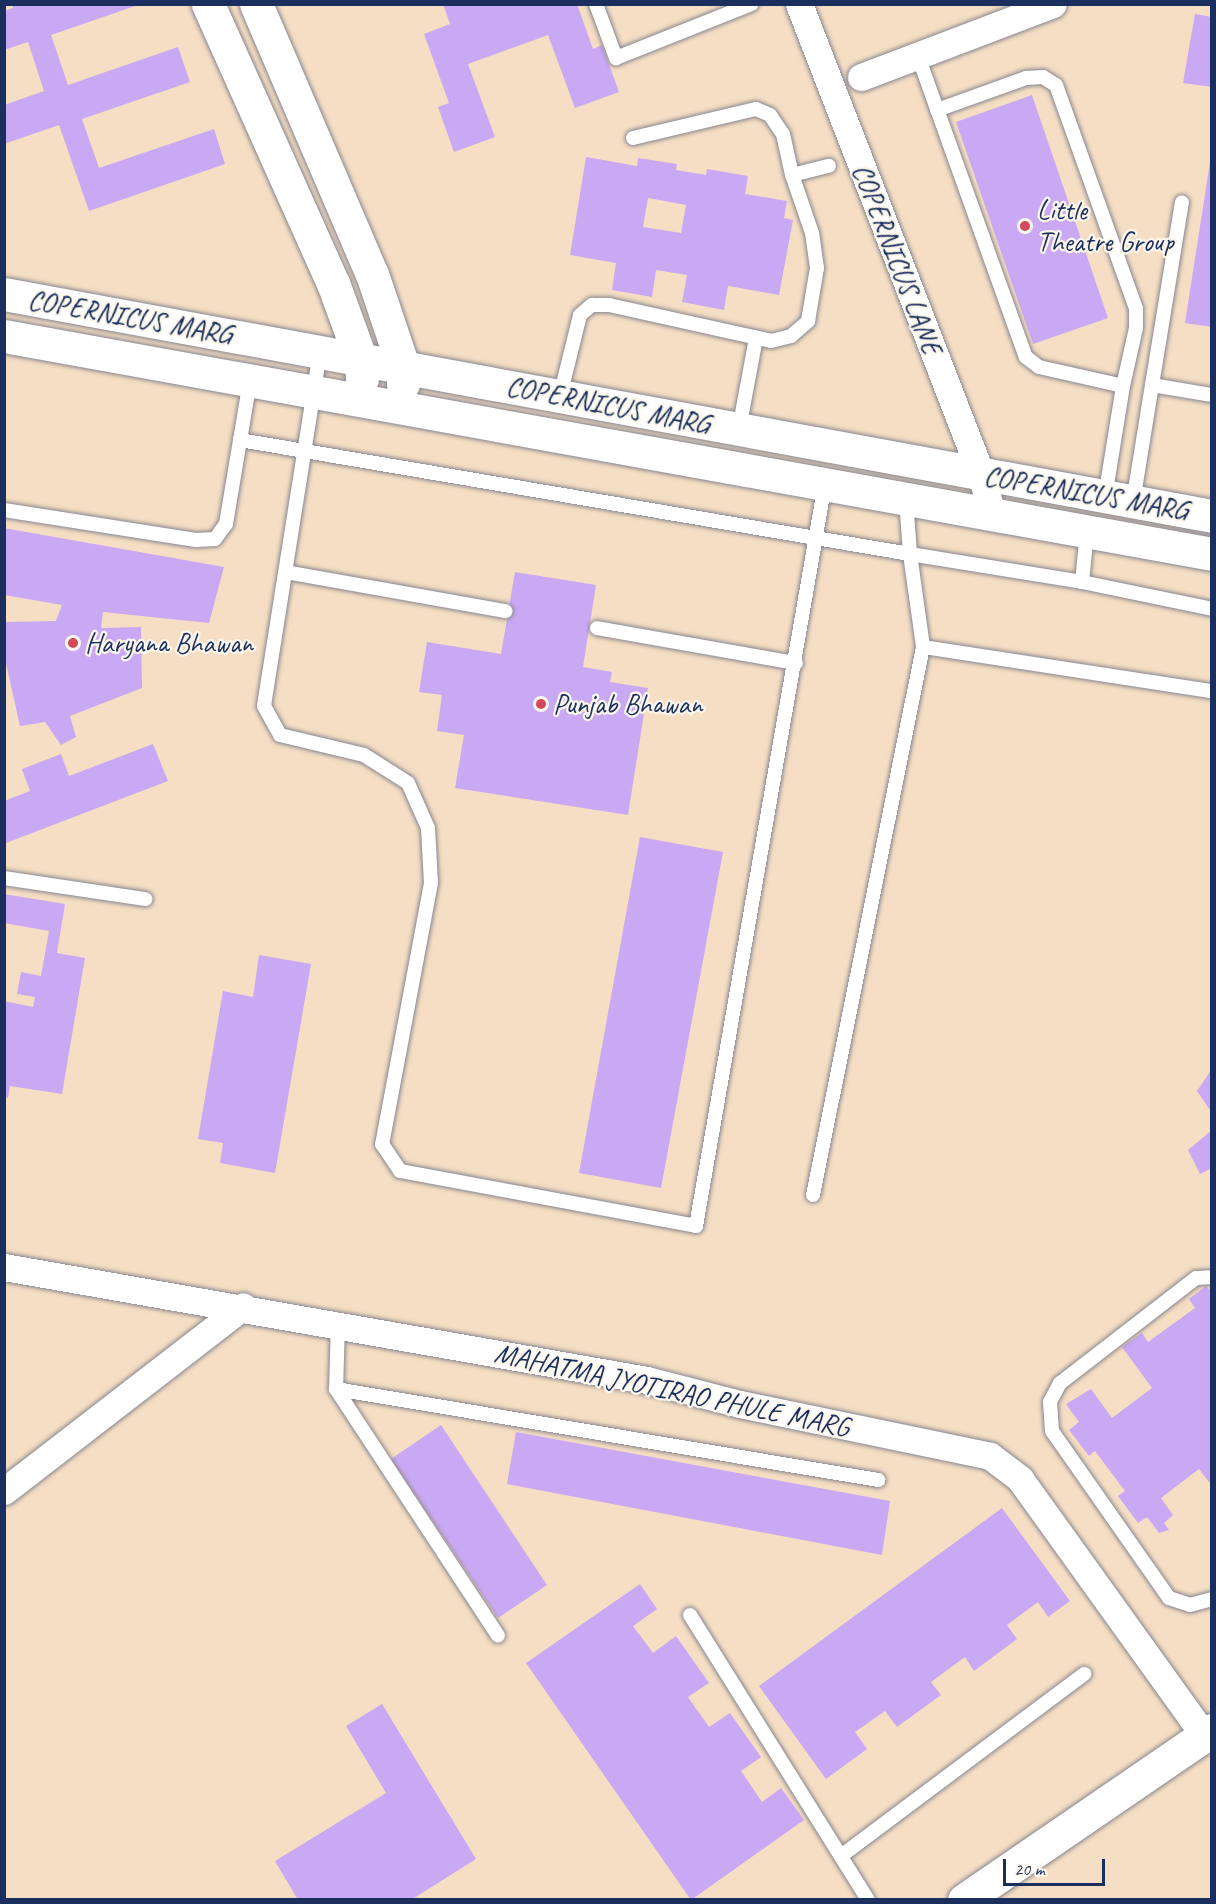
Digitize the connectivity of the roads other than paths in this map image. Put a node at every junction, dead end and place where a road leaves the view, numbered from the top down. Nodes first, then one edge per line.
1 (208, 4) edge
2 (256, 4) edge
3 (596, 4) edge
4 (752, 4) edge
5 (799, 4) edge
6 (1053, 4) edge
7 (918, 56) junction
8 (861, 77) dead end
9 (937, 110) junction
10 (633, 138) dead end
11 (830, 166) dead end
12 (792, 175) junction
13 (1182, 202) dead end
14 (4, 294) edge
15 (61, 304) junction
16 (4, 336) edge
17 (756, 338) junction
18 (56, 346) junction
19 (320, 352) junction
20 (361, 360) junction
21 (403, 366) junction
22 (250, 381) junction
23 (1152, 385) junction
24 (1123, 386) junction
25 (314, 392) junction
26 (1212, 395) edge
27 (560, 396) junction
28 (364, 401) junction
29 (402, 407) junction
30 (739, 429) junction
31 (240, 440) junction
32 (306, 450) junction
33 (981, 474) junction
34 (825, 484) junction
35 (906, 499) junction
36 (1119, 499) junction
37 (4, 510) edge
38 (992, 514) junction
39 (1212, 516) edge
40 (1087, 532) junction
41 (814, 539) junction
42 (910, 554) junction
43 (1212, 554) edge
44 (286, 572) junction
45 (1082, 582) junction
46 (1212, 609) edge
47 (506, 611) dead end
48 (597, 628) dead end
49 (923, 647) junction
50 (796, 663) junction
51 (1212, 691) edge
52 (4, 878) edge
53 (145, 899) dead end
54 (813, 1195) dead end
55 (4, 1267) edge
56 (1212, 1277) edge
57 (243, 1306) junction
58 (338, 1323) junction
59 (336, 1389) junction
60 (878, 1480) dead end
61 (4, 1491) edge
62 (1212, 1599) edge
63 (690, 1615) dead end
64 (498, 1636) dead end
65 (1084, 1674) dead end
66 (1209, 1737) edge
67 (841, 1856) junction
68 (868, 1899) edge
69 (964, 1899) edge

1 - 20 street
2 - 21 street
3 - 4 lane
5 - 33 street, COPERNICUS LANE
6 - 7 street
7 - 8 street
7 - 9 lane
9 - 24 lane
9 - 24 lane
10 - 12 lane
11 - 12 lane
12 - 17 lane
13 - 23 lane
14 - 15 street, COPERNICUS MARG
15 - 18 street
15 - 19 street, COPERNICUS MARG
16 - 18 street, COPERNICUS MARG
17 - 27 lane
17 - 30 lane
18 - 22 street, COPERNICUS MARG
19 - 20 street, COPERNICUS MARG
19 - 25 lane
20 - 21 street, COPERNICUS MARG
20 - 28 street
21 - 27 street, COPERNICUS MARG
21 - 29 street
22 - 25 street, COPERNICUS MARG
22 - 31 lane
23 - 26 lane
23 - 36 lane
24 - 36 lane
25 - 28 street, COPERNICUS MARG
25 - 32 lane
27 - 30 street, COPERNICUS MARG
28 - 29 street, COPERNICUS MARG
29 - 34 street, COPERNICUS MARG
30 - 33 street, COPERNICUS MARG
31 - 32 lane
31 - 37 lane
32 - 41 lane
32 - 44 lane
33 - 36 street, COPERNICUS MARG
33 - 38 street, COPERNICUS LANE
34 - 35 street, COPERNICUS MARG
34 - 41 lane
35 - 38 street, COPERNICUS MARG
35 - 42 lane
36 - 39 street, COPERNICUS MARG
38 - 40 street, COPERNICUS MARG
40 - 43 street, COPERNICUS MARG
40 - 45 lane
41 - 42 lane
41 - 50 lane
42 - 45 lane
42 - 49 lane
44 - 47 lane
44 - 50 lane
45 - 46 lane
48 - 50 lane
49 - 51 lane
49 - 54 lane
52 - 53 lane
55 - 57 street, MAHATMA JYOTIRAO PHULE MARG
56 - 62 lane
57 - 58 street, MAHATMA JYOTIRAO PHULE MARG
57 - 61 street
58 - 59 lane
58 - 66 street, MAHATMA JYOTIRAO PHULE MARG
59 - 60 lane
59 - 64 lane
63 - 67 lane
65 - 67 lane
66 - 69 street
67 - 68 lane

